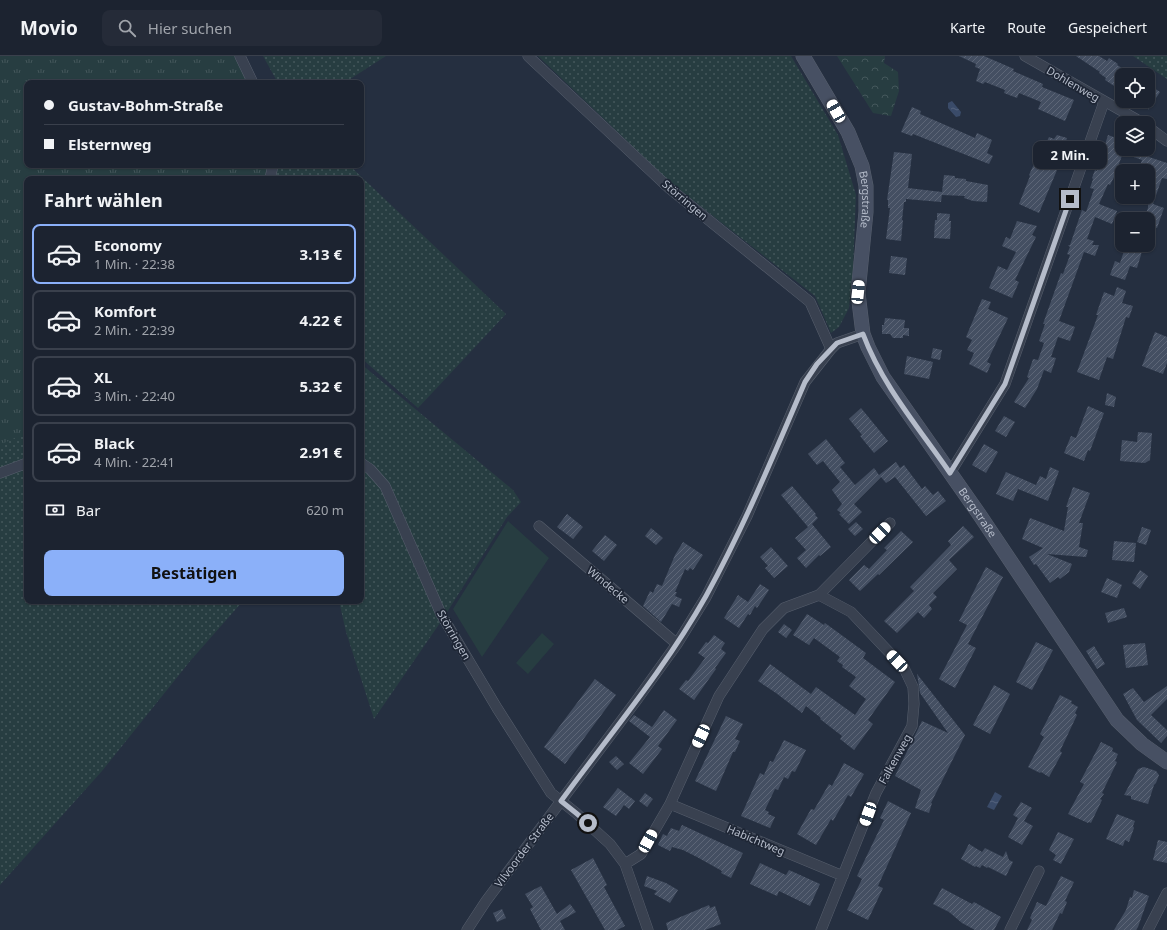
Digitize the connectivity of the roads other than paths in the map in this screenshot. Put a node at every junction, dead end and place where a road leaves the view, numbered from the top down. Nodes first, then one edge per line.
1 (240, 56) edge
2 (528, 56) edge
3 (803, 56) edge
4 (1025, 56) edge
5 (252, 80) edge
6 (1104, 102) junction
7 (1130, 116) edge
8 (1155, 132) edge
9 (1167, 141) edge
10 (863, 334) junction
11 (831, 349) junction
12 (24, 464) edge
13 (364, 465) edge
14 (0, 473) edge
15 (950, 473) junction
16 (890, 523) dead end
17 (539, 526) dead end
18 (819, 595) junction
19 (677, 644) junction
20 (1167, 762) edge
21 (561, 801) junction
22 (670, 804) junction
23 (625, 864) junction
24 (1039, 871) dead end
25 (843, 876) junction
26 (1167, 893) edge
27 (466, 930) edge
28 (648, 930) edge
29 (821, 930) edge
30 (1010, 930) edge
31 (1148, 930) edge

1 - 5 street
2 - 11 street, Störringen
3 - 10 street, Bergstraße
4 - 6 street, Dohlenweg
6 - 7 street, Dohlenweg
6 - 15 street
8 - 9 street
10 - 11 street, Vilvoorder Straße
10 - 15 street, Bergstraße
11 - 19 street, Vilvoorder Straße
12 - 14 street
13 - 21 street, Störringen
15 - 20 street, Bergstraße
16 - 18 street
17 - 19 street, Windecke
18 - 22 street
18 - 25 street, Falkenweg
19 - 21 street, Vilvoorder Straße
21 - 23 street, Störringen
21 - 27 street, Vilvoorder Straße
22 - 23 street
22 - 25 street, Habichtweg
23 - 28 street, Störringen
24 - 30 street
25 - 29 street, Falkenweg
26 - 31 street

